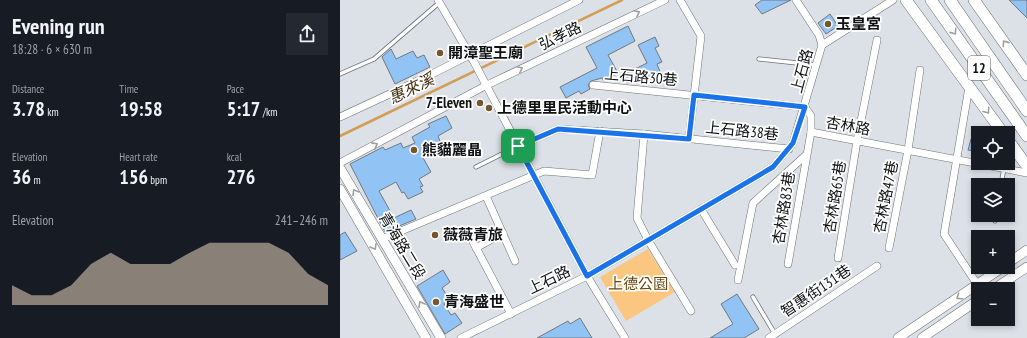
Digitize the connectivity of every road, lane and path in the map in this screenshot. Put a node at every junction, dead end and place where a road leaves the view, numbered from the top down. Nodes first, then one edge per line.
1 (665, 0) edge
2 (680, 0) edge
3 (796, 0) edge
4 (893, 0) edge
5 (906, 0) edge
6 (931, 0) edge
7 (950, 0) edge
8 (974, 0) edge
9 (440, 1) edge
10 (574, 1) edge
11 (877, 40) dead end
12 (822, 45) junction
13 (469, 54) junction
14 (759, 59) dead end
15 (818, 65) junction
16 (920, 70) dead end
17 (340, 74) edge
18 (1027, 75) edge
19 (593, 85) dead end
20 (485, 86) junction
21 (969, 87) junction
22 (694, 95) junction
23 (805, 107) junction
24 (1027, 111) edge
25 (340, 117) edge
26 (998, 126) edge
27 (600, 131) junction
28 (811, 132) junction
29 (644, 134) junction
30 (1027, 136) edge
31 (689, 139) junction
32 (857, 141) junction
33 (518, 146) junction
34 (789, 149) junction
35 (908, 150) junction
36 (1015, 150) edge
37 (806, 155) junction
38 (958, 160) junction
39 (971, 162) edge
40 (340, 163) edge
41 (1027, 166) edge
42 (476, 167) dead end
43 (340, 168) edge
44 (1013, 170) edge
45 (1027, 173) edge
46 (534, 176) junction
47 (340, 189) edge
48 (486, 196) junction
49 (701, 209) junction
50 (503, 233) junction
51 (471, 238) dead end
52 (382, 240) junction
53 (648, 240) junction
54 (476, 248) junction
55 (889, 248) dead end
56 (1027, 250) edge
57 (838, 258) dead end
58 (1015, 258) edge
59 (515, 262) dead end
60 (788, 264) dead end
61 (735, 265) dead end
62 (877, 266) dead end
63 (1027, 267) edge
64 (992, 274) edge
65 (587, 276) junction
66 (738, 280) dead end
67 (976, 282) edge
68 (980, 282) edge
69 (1004, 282) edge
70 (971, 288) edge
71 (753, 297) dead end
72 (971, 305) edge
73 (691, 311) dead end
74 (511, 314) junction
75 (772, 336) edge
76 (426, 338) edge
77 (440, 338) edge
78 (461, 338) edge
79 (625, 338) edge
80 (898, 338) edge
81 (922, 338) edge

20 -> 1 street, 弘孝路
2 - 22 street
3 - 12 street, 上石路
4 - 12 street
5 - 21 main road, 12
6 -> 30 main road, 12
7 - 24 main road, 12
18 -> 8 main road, 12
9 - 13 street
9 - 17 lane
10 - 13 street
11 - 32 street, 杏林路65巷
12 - 15 street, 上石路
13 - 20 street
13 - 25 street
14 - 15 lane
15 - 23 street, 上石路
16 - 35 street, 杏林路47巷
19 - 22 street, 上石路30巷
20 - 33 street
40 -> 20 street, 弘孝路
21 -> 26 main road, 12
21 - 38 street
22 - 23 street, 上石路30巷
22 - 31 street
23 - 28 street, 上石路
23 - 34 street, 上石路
27 - 29 street, 上石路38巷
27 - 33 street, 上石路38巷
27 - 46 street
28 - 32 street, 杏林路
28 - 37 street, 杏林路
29 - 31 street, 上石路38巷
29 - 53 street
31 - 34 street, 上石路38巷
32 - 35 street, 杏林路
32 - 57 street, 杏林路65巷
33 - 42 lane
33 - 46 street
34 - 49 street, 上石路
35 - 38 street, 杏林路
35 - 55 street, 杏林路47巷
36 - 41 main road
37 - 60 street, 杏林路83巷
37 - 66 street
38 - 39 street, 杏林路
38 - 67 street
52 -> 43 main road, 青海路二段
44 - 45 street, 杏林路
46 - 48 street
46 - 65 street
47 -> 76 main road, 青海路二段
48 - 50 street
48 - 52 street
49 - 53 street, 上石路
49 - 61 street
50 - 54 street
50 - 59 street
51 - 54 street
77 -> 52 main road, 青海路二段
53 - 65 street, 上石路
53 - 73 street
54 - 74 street
56 - 58 main road
62 - 75 street, 智惠街131巷
63 - 69 main road
64 - 68 main road
65 - 74 street, 上石路
65 - 79 street
70 -> 80 main road
71 - 75 lane
72 - 81 main road
74 - 78 street, 上石路

